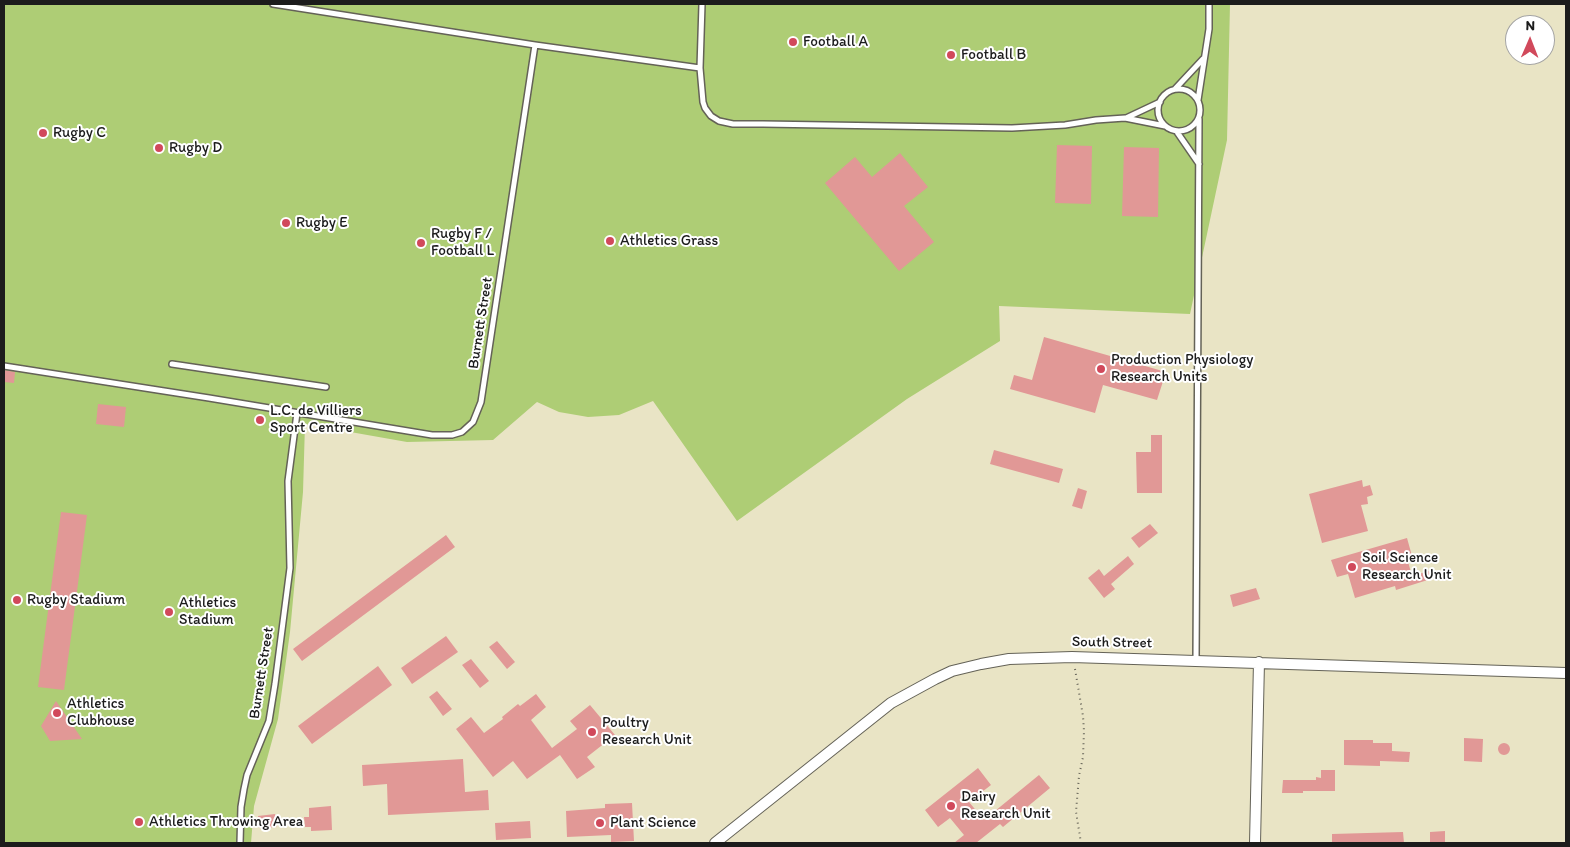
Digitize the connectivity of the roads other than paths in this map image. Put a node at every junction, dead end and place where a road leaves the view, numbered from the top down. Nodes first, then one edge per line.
1 (273, 4) edge
2 (702, 4) edge
3 (1209, 4) edge
4 (535, 45) junction
5 (1203, 59) junction
6 (700, 68) junction
7 (1175, 89) junction
8 (1198, 100) junction
9 (1160, 102) junction
10 (1125, 118) junction
11 (1199, 119) junction
12 (1165, 126) junction
13 (1177, 132) junction
14 (1200, 164) junction
15 (172, 364) dead end
16 (4, 366) edge
17 (326, 387) dead end
18 (296, 413) junction
19 (1196, 660) junction
20 (1259, 662) junction
21 (1566, 673) edge
22 (240, 843) edge
23 (715, 843) edge
24 (1255, 843) edge

1 - 4 lane
2 - 6 lane
3 - 5 lane
4 - 6 lane
4 - 18 lane, Burnett Street
5 - 7 lane
5 - 8 lane
6 - 10 lane
7 - 8 lane
7 - 9 lane
8 - 11 lane
9 - 10 lane
9 - 12 lane
10 - 12 lane
11 - 13 lane
11 - 14 lane
12 - 13 lane
13 - 14 lane
14 - 19 lane
15 - 17 lane
16 - 18 lane, Burnett Street
18 - 22 lane, Burnett Street
19 - 20 street, South Street
19 - 23 street, South Street
20 - 21 street, South Street
20 - 24 street

